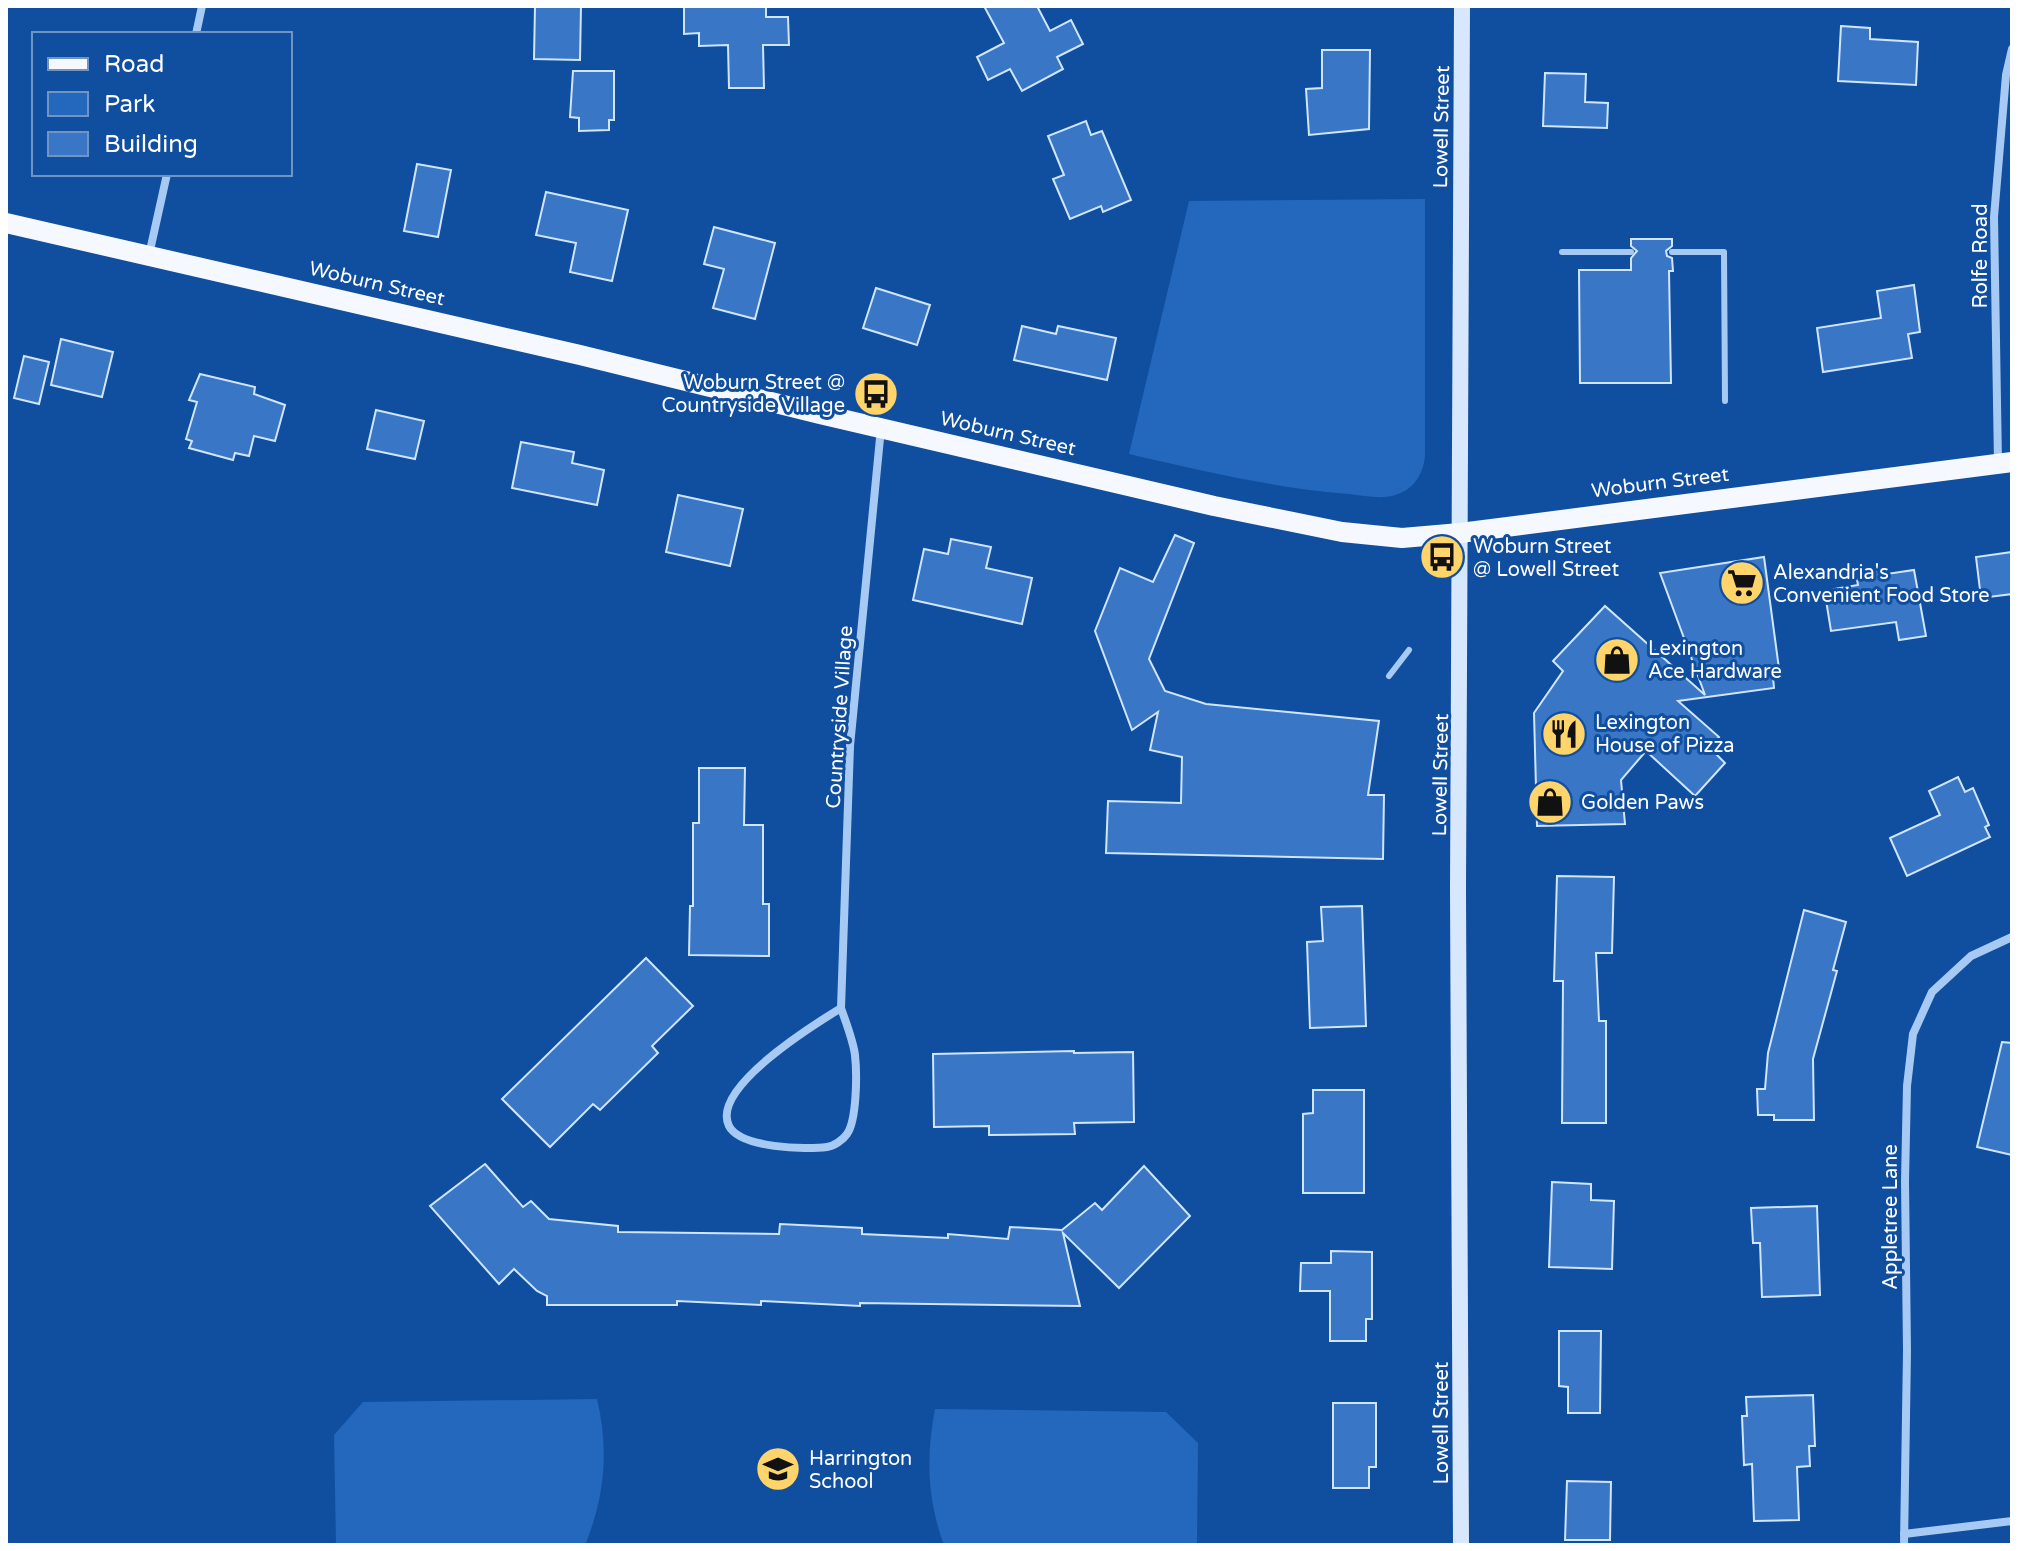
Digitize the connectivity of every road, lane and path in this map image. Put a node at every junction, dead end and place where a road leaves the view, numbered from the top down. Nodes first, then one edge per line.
1 (202, 6) edge
2 (1462, 6) edge
3 (196, 32) edge
4 (2012, 49) edge
5 (167, 176) edge
6 (6, 223) edge
7 (1562, 252) dead end
8 (1631, 252) dead end
9 (1672, 252) dead end
10 (149, 256) junction
11 (1725, 401) dead end
12 (881, 428) junction
13 (2005, 463) edge
14 (1460, 533) junction
15 (1409, 650) dead end
16 (1389, 676) dead end
17 (2012, 937) edge
18 (841, 1008) junction
19 (2012, 1521) edge
20 (1904, 1534) junction
21 (1461, 1545) edge
22 (1904, 1545) edge

1 - 3 street
2 - 14 main road, Lowell Street
4 - 13 street, Rolfe Road
5 - 10 street
6 - 10 main road, Woburn Street
7 - 8 lane
9 - 11 lane
10 - 12 main road, Woburn Street
12 - 14 main road, Woburn Street
12 - 18 street, Countryside Village
13 - 14 main road, Woburn Street
14 - 21 main road, Lowell Street
15 - 16 lane
17 - 20 street, Appletree Lane
18 - 18 street, Countryside Village
19 - 20 street
20 - 22 street, Appletree Lane

